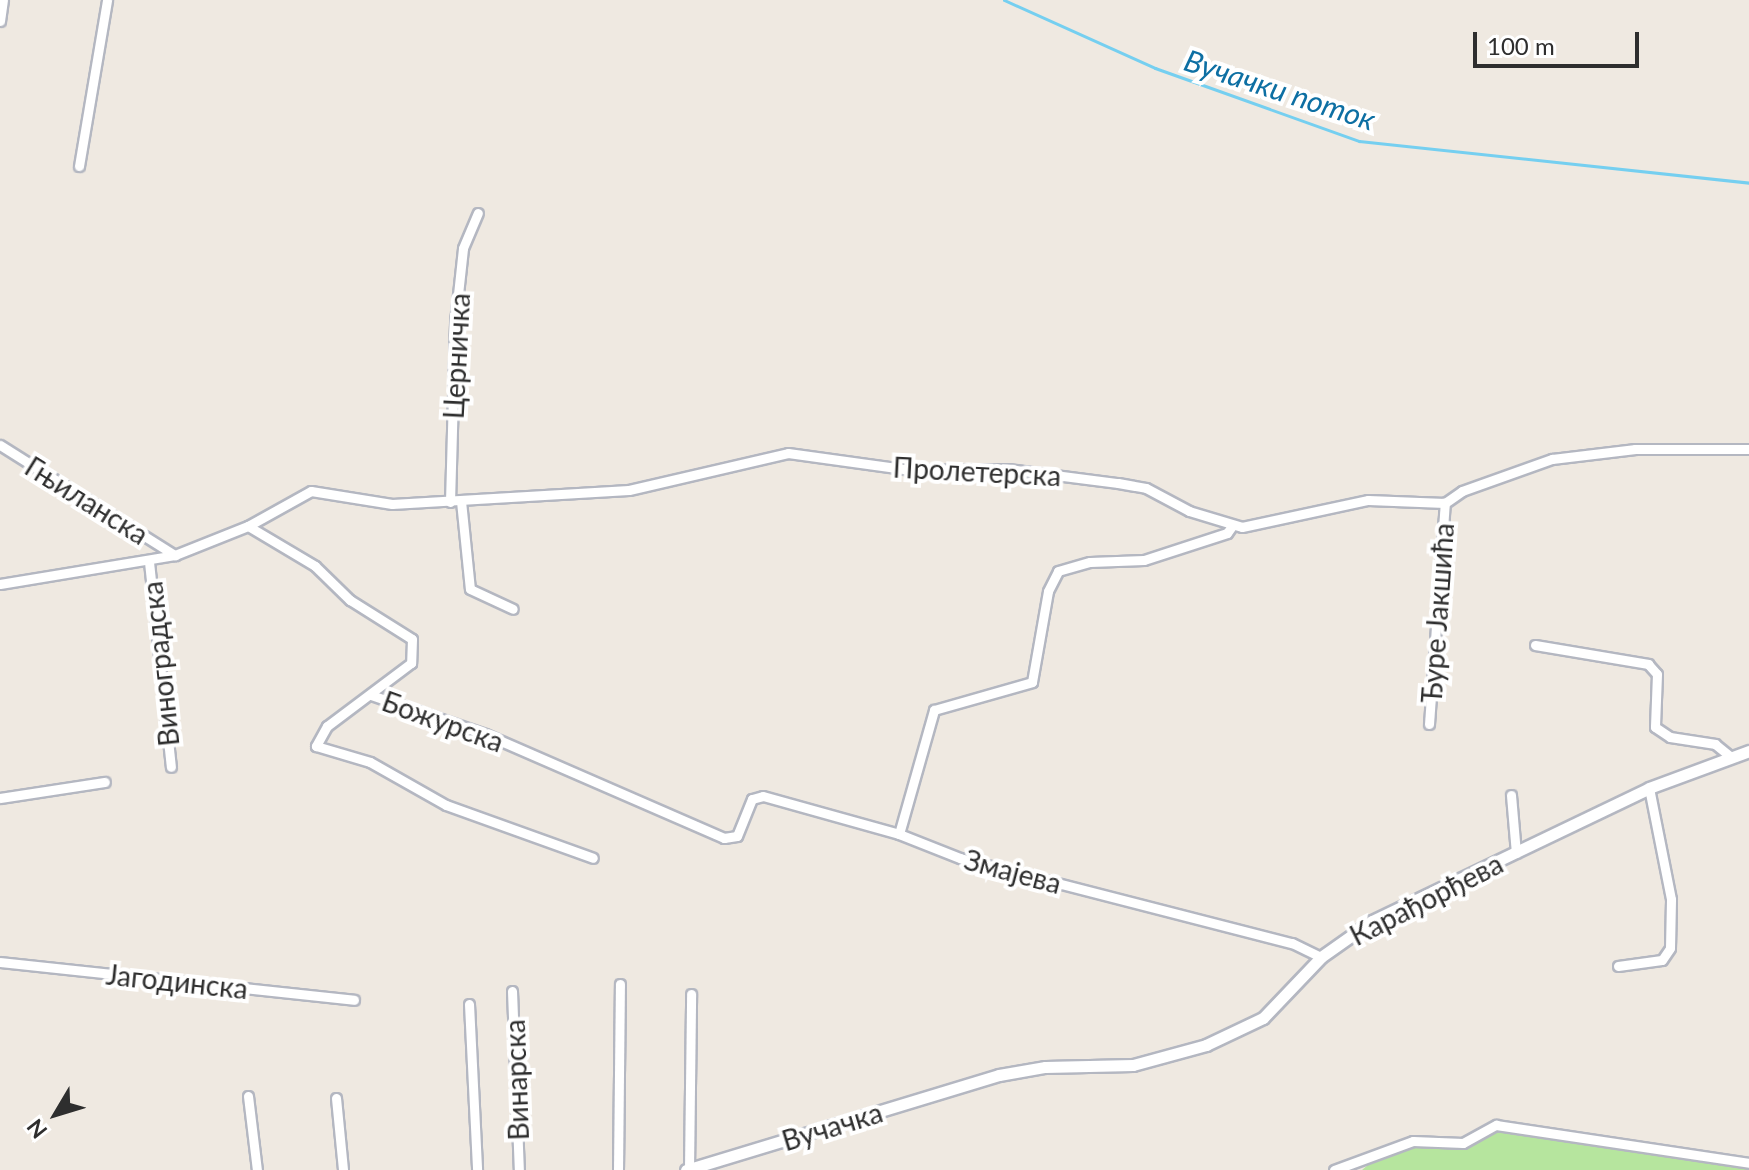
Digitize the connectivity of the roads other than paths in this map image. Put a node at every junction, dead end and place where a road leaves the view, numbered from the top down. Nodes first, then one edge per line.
1 (3, 0) edge
2 (107, 0) edge
3 (0, 21) edge
4 (79, 166) dead end
5 (478, 213) dead end
6 (0, 445) edge
7 (1749, 449) edge
8 (456, 502) junction
9 (1445, 503) junction
10 (248, 526) junction
11 (1232, 526) junction
12 (175, 555) junction
13 (149, 562) junction
14 (0, 584) edge
15 (513, 609) dead end
16 (1535, 645) dead end
17 (371, 695) junction
18 (1429, 724) dead end
19 (1749, 751) edge
20 (1731, 757) junction
21 (171, 767) dead end
22 (105, 782) dead end
23 (1649, 788) junction
24 (1511, 795) dead end
25 (0, 798) edge
26 (899, 834) junction
27 (731, 839) joint
28 (1516, 853) junction
29 (593, 858) dead end
30 (1321, 957) junction
31 (0, 962) edge
32 (1618, 966) dead end
33 (620, 984) dead end
34 (512, 991) dead end
35 (691, 994) dead end
36 (354, 1000) dead end
37 (469, 1004) dead end
38 (933, 1094) joint
39 (248, 1096) dead end
40 (336, 1098) dead end
41 (1749, 1163) edge
42 (719, 1165) edge
43 (688, 1169) edge
44 (257, 1170) edge
45 (343, 1170) edge
46 (477, 1170) edge
47 (519, 1170) edge
48 (618, 1170) edge
49 (1334, 1170) edge

1 - 3 street
2 - 4 street
5 - 8 street, Церничка
6 - 12 street, Гњиланска
7 - 9 street, Пролетерска
8 - 10 street, Пролетерска
8 - 11 street, Пролетерска
8 - 15 street, Церничка
9 - 11 street, Пролетерска
9 - 18 street, Ђуре Јакшића
10 - 12 street, Пролетерска
10 - 17 street
11 - 26 street
12 - 13 street, Пролетерска
13 - 14 street, Пролетерска
13 - 21 street, Виноградска
16 - 20 street
17 - 27 street, Божурска
17 - 29 street, Божурска
19 - 20 street, Карађорђева
20 - 23 street, Карађорђева
22 - 25 street
23 - 28 street, Карађорђева
23 - 32 street
24 - 28 street
26 - 27 street, Змајева
26 - 30 street, Змајева
28 - 30 street, Карађорђева
30 - 38 street, Карађорђева
31 - 36 street, Јагодинска
33 - 48 street
34 - 47 street, Винарска
35 - 43 street
37 - 46 street
38 - 42 street, Вучачка
39 - 44 street
40 - 45 street
41 - 49 street
42 - 43 street, Вучачка

